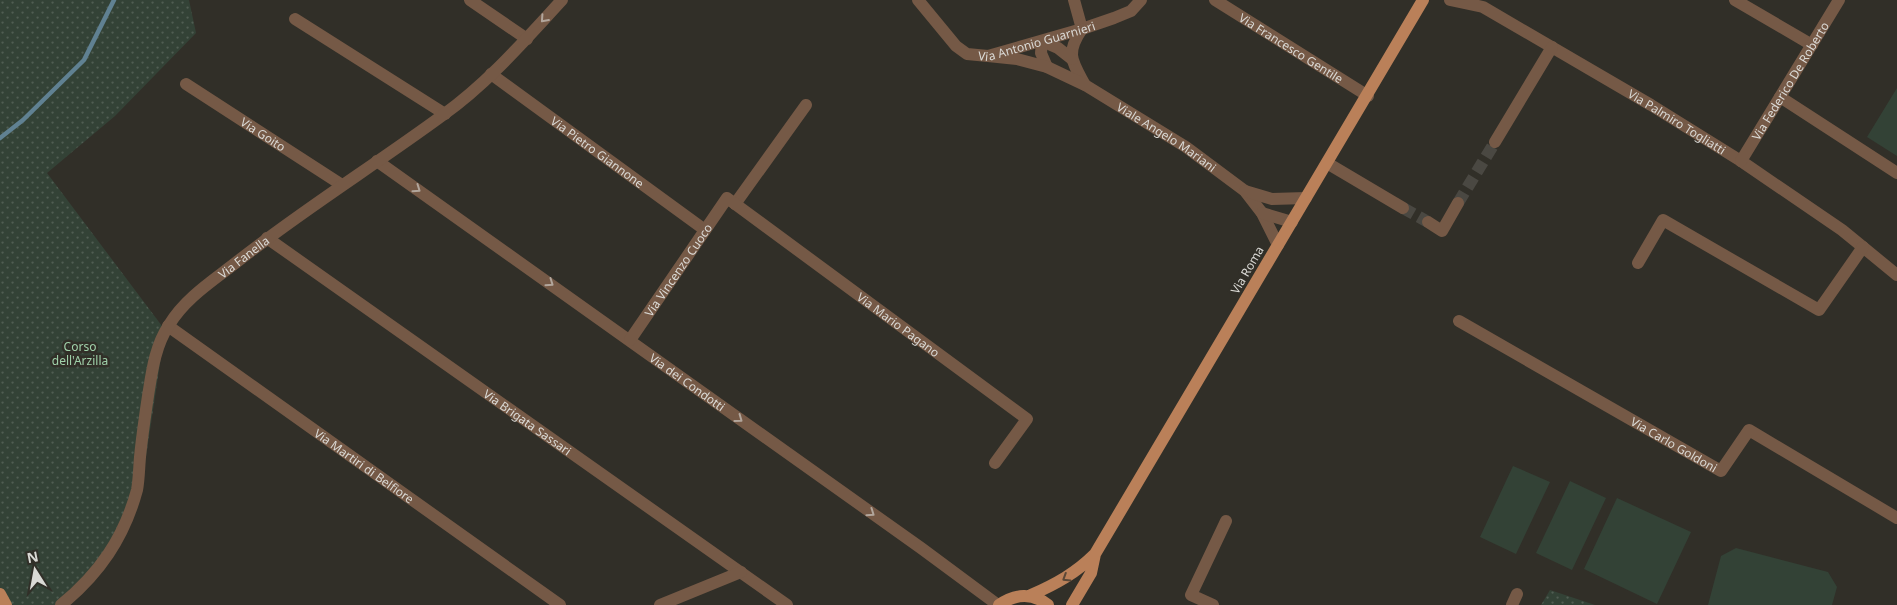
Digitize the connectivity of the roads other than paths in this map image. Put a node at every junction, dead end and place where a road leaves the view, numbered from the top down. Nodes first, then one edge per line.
1 (470, 0) edge
2 (562, 0) edge
3 (918, 0) edge
4 (1074, 0) edge
5 (1141, 0) edge
6 (1215, 0) edge
7 (1423, 0) edge
8 (1450, 0) edge
9 (1735, 0) edge
10 (1839, 0) edge
11 (1480, 4) edge
12 (295, 19) dead end
13 (1082, 29) junction
14 (527, 39) junction
15 (1042, 41) junction
16 (1812, 45) junction
17 (1552, 47) junction
18 (988, 56) junction
19 (1072, 59) junction
20 (1047, 67) junction
21 (490, 74) junction
22 (186, 84) dead end
23 (1085, 86) junction
24 (1368, 96) junction
25 (1780, 97) junction
26 (806, 105) dead end
27 (445, 114) junction
28 (1495, 142) tunnel mouth
29 (377, 161) junction
30 (1741, 162) junction
31 (1327, 163) junction
32 (1897, 173) edge
33 (342, 184) junction
34 (1245, 191) junction
35 (1306, 198) junction
36 (1272, 199) junction
37 (731, 201) junction
38 (1458, 203) tunnel mouth
39 (1403, 208) tunnel mouth
40 (1262, 213) junction
41 (1292, 222) junction
42 (1428, 222) tunnel mouth
43 (705, 230) junction
44 (267, 238) junction
45 (1278, 245) junction
46 (1863, 247) junction
47 (1638, 263) dead end
48 (1897, 275) edge
49 (1459, 321) dead end
50 (168, 326) junction
51 (630, 340) junction
52 (995, 463) dead end
53 (1897, 518) edge
54 (1226, 521) dead end
55 (1096, 554) junction
56 (741, 572) junction
57 (0, 594) edge
58 (1031, 595) junction
59 (6, 605) edge
60 (61, 605) edge
61 (560, 605) edge
62 (660, 605) edge
63 (787, 605) edge
64 (998, 605) edge
65 (1048, 605) edge
66 (1072, 605) edge
67 (1213, 605) edge

1 - 14 street
2 -> 14 street, Via Fanella
3 - 18 street, Via Antonio Guarnieri
4 - 13 street
5 - 13 street, Via Antonio Guarnieri
6 - 24 street, Via Francesco Gentile
7 - 24 main road, Via Roma
8 - 11 street, Via Palmiro Togliatti
9 - 16 street
10 - 16 street, Via Federico De Roberto
11 - 17 street, Via Palmiro Togliatti
12 - 27 street
13 - 15 street, Via Antonio Guarnieri
13 - 19 street
14 - 21 street, Via Fanella
15 - 18 street, Via Antonio Guarnieri
15 - 19 street
15 - 20 street
16 - 25 street, Via Federico De Roberto
17 - 28 street
17 - 30 street, Via Palmiro Togliatti
18 - 20 street, Viale Angelo Mariani
19 - 23 street
20 - 23 street, Viale Angelo Mariani
21 - 27 street, Via Fanella
21 - 43 street, Via Pietro Giannone
22 - 33 street, Via Goito
23 - 34 street, Viale Angelo Mariani
24 - 31 main road, Via Roma
25 - 30 street, Via Federico De Roberto
25 - 32 street
26 - 37 street, Via Vincenzo Cuoco
27 - 29 street, Via Fanella
29 - 33 street, Via Fanella
29 -> 51 street, Via dei Condotti
30 - 46 street, Via Palmiro Togliatti
31 - 35 main road, Via Roma
31 - 39 street
33 - 44 street, Via Fanella
34 - 36 street, Viale Angelo Mariani
34 - 40 street, Viale Angelo Mariani
35 - 36 street, Viale Angelo Mariani
35 - 41 main road, Via Roma
36 - 41 street
37 - 43 street, Via Vincenzo Cuoco
37 - 52 street, Via Mario Pagano
38 - 42 street
40 - 41 street
40 - 45 street, Viale Angelo Mariani
41 - 45 main road, Via Roma
43 - 51 street, Via Vincenzo Cuoco
44 - 50 street, Via Fanella
44 - 56 street, Via Brigata Sassari
45 - 55 main road, Via Roma
46 - 47 street
46 - 48 street, Via Palmiro Togliatti
49 - 53 street, Via Carlo Goldoni
50 - 60 street, Via Fanella
50 - 61 street, Via Martiri di Belfiore
51 -> 64 street, Via dei Condotti
54 - 67 street
55 -> 58 main road, Via Roma
55 - 66 main road, Via Roma
56 - 62 street
56 - 63 street, Via Brigata Sassari
57 - 59 main road
58 - 64 main road, Via Roma
58 - 65 main road

